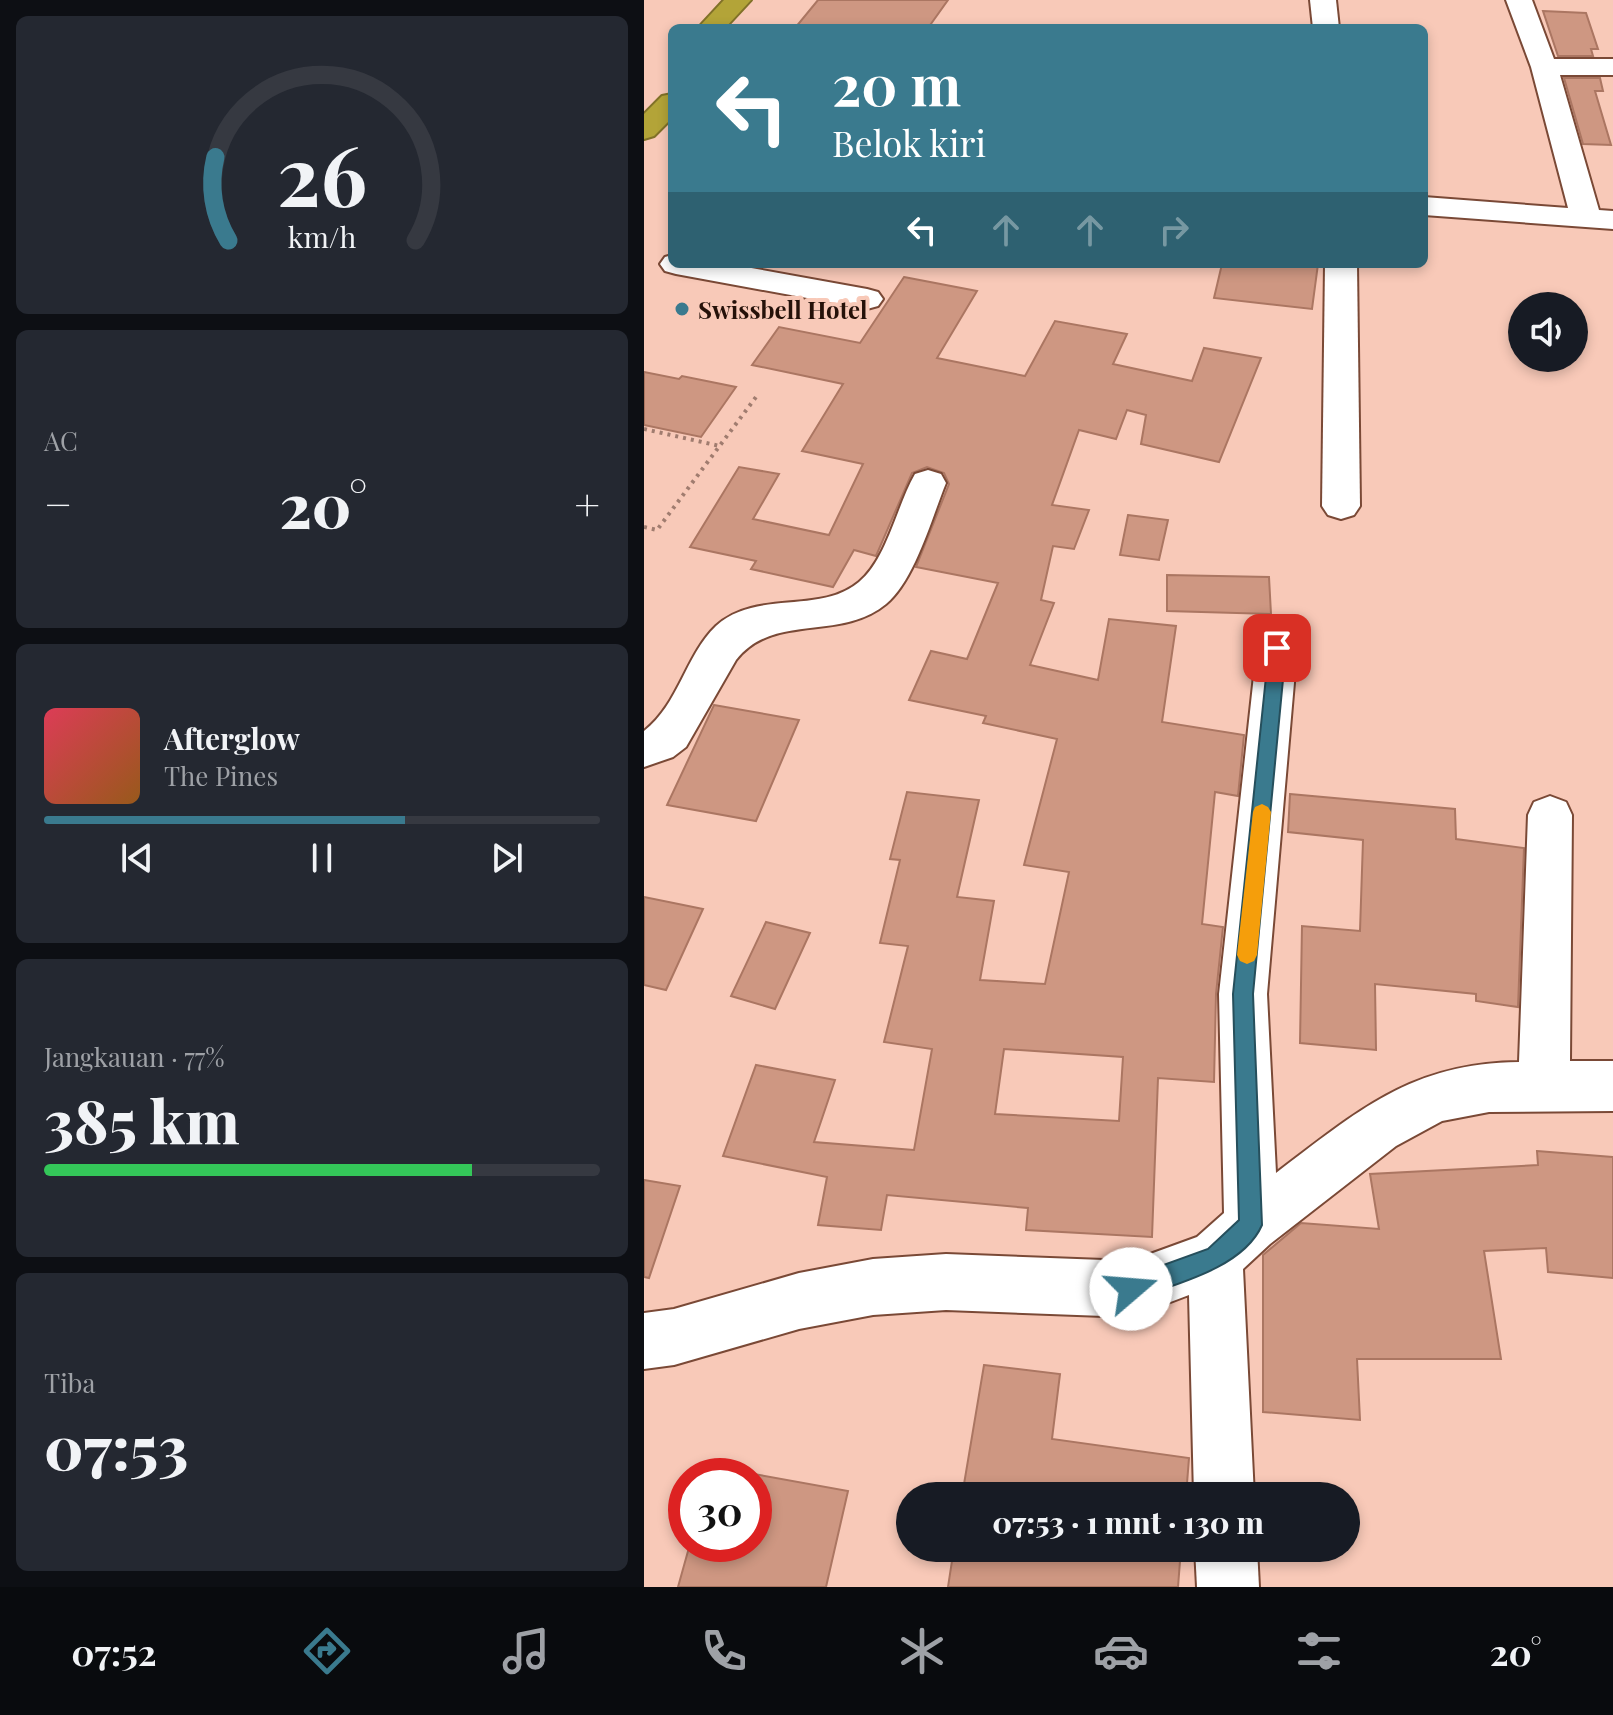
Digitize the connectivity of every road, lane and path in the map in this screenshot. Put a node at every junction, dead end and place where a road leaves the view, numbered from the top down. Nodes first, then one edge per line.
1 (738, 0) edge
2 (766, 0) edge
3 (1323, 0) edge
4 (1519, 0) edge
5 (715, 24) edge
6 (743, 24) edge
7 (1326, 24) edge
8 (1544, 67) junction
9 (1613, 67) edge
10 (1428, 206) edge
11 (1600, 220) edge
12 (644, 259) edge
13 (668, 263) edge
14 (696, 268) edge
15 (1341, 268) edge
16 (867, 299) dead end
17 (756, 397) dead end
18 (644, 429) edge
19 (720, 446) junction
20 (928, 483) dead end
21 (1341, 506) dead end
22 (644, 527) edge
23 (1277, 648) dead end
24 (644, 749) edge
25 (1550, 815) dead end
26 (1544, 1085) junction
27 (1613, 1086) edge
28 (1233, 1241) junction
29 (644, 1341) edge
30 (1224, 1482) edge
31 (1227, 1562) edge
32 (1228, 1587) edge

1 - 5 highway
2 - 6 highway
3 - 7 street
4 - 8 street
8 - 9 street
8 - 11 street
10 - 11 street
12 - 13 street
14 - 16 street
15 - 21 street
17 - 19 path
18 - 19 path
19 - 22 path
20 - 24 street
23 - 28 street
25 - 26 street
26 - 27 street
26 - 28 street
28 - 29 street
28 - 30 street
31 - 32 street

